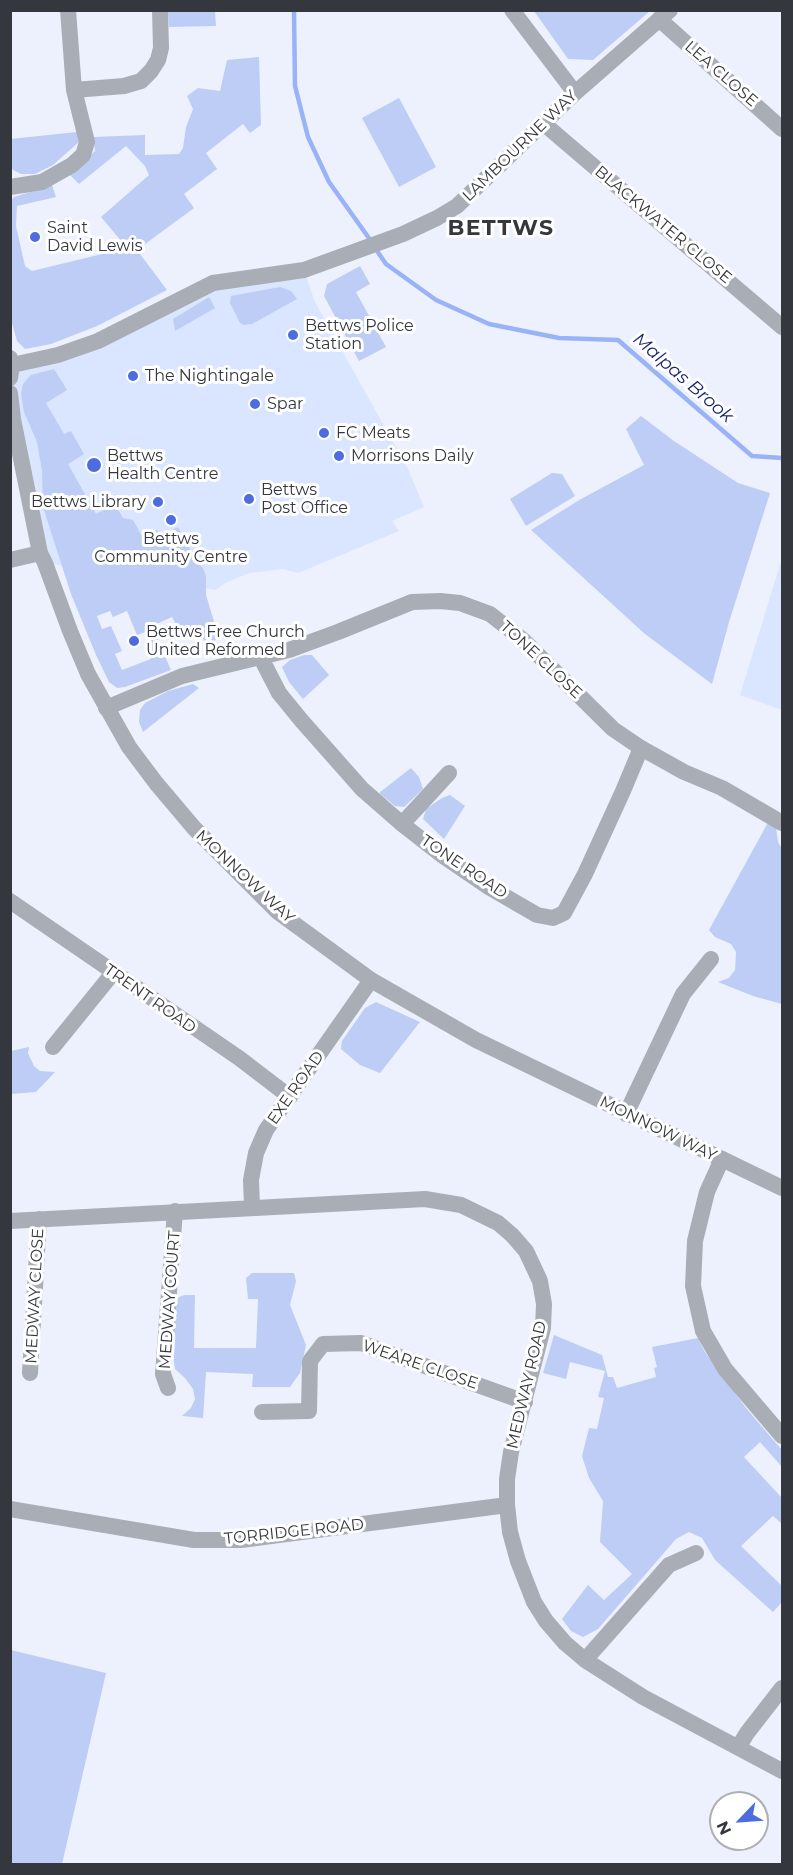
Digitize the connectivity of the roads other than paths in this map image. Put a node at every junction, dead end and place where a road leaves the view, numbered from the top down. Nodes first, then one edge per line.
1 (68, 10) edge
2 (160, 10) edge
3 (512, 10) edge
4 (664, 15) edge
5 (74, 90) junction
6 (575, 93) junction
7 (543, 123) junction
8 (783, 129) edge
9 (10, 187) edge
10 (783, 327) edge
11 (11, 367) edge
12 (10, 393) edge
13 (40, 554) junction
14 (10, 560) edge
15 (260, 656) junction
16 (106, 708) junction
17 (641, 748) junction
18 (449, 773) dead end
19 (402, 824) junction
20 (783, 824) edge
21 (10, 901) edge
22 (711, 959) dead end
23 (113, 973) junction
24 (371, 980) junction
25 (53, 1047) dead end
26 (290, 1096) junction
27 (626, 1114) junction
28 (722, 1160) junction
29 (783, 1188) edge
30 (252, 1207) junction
31 (175, 1211) junction
32 (39, 1220) junction
33 (10, 1221) edge
34 (30, 1373) dead end
35 (168, 1388) dead end
36 (525, 1402) junction
37 (262, 1412) dead end
38 (783, 1436) edge
39 (507, 1505) junction
40 (10, 1509) edge
41 (696, 1552) dead end
42 (585, 1660) junction
43 (783, 1688) edge
44 (739, 1746) junction
45 (783, 1771) edge

1 - 5 street
2 - 5 street
3 - 6 street
4 - 6 street, LAMBOURNE WAY
4 - 8 street, LEA CLOSE
5 - 9 street
6 - 7 street, LAMBOURNE WAY
7 - 10 street, BLACKWATER CLOSE
7 - 11 street, LAMBOURNE WAY
12 - 13 street, MONNOW WAY
13 - 14 street
13 - 16 street, MONNOW WAY
15 - 16 street, TONE CLOSE
15 - 17 street, TONE CLOSE
15 - 19 street, TONE ROAD
16 - 24 street, MONNOW WAY
17 - 19 street, TONE ROAD
17 - 20 street, TONE CLOSE
18 - 19 street
21 - 23 street, TRENT ROAD
22 - 27 street
23 - 25 street
23 - 26 street, TRENT ROAD
24 - 26 street, EXE ROAD
24 - 27 street, MONNOW WAY
26 - 30 street, EXE ROAD
27 - 28 street, MONNOW WAY
28 - 29 street, MONNOW WAY
28 - 38 street
30 - 31 street, MEDWAY ROAD
30 - 36 street, MEDWAY ROAD
31 - 32 street, MEDWAY ROAD
31 - 35 street, MEDWAY COURT
32 - 33 street, MEDWAY ROAD
32 - 34 street, MEDWAY CLOSE
36 - 37 street, WEARE CLOSE
36 - 39 street, MEDWAY ROAD
39 - 40 street, TORRIDGE ROAD
39 - 42 street, MEDWAY ROAD
41 - 42 street
42 - 44 street, MEDWAY ROAD
43 - 44 street
44 - 45 street, MEDWAY ROAD

